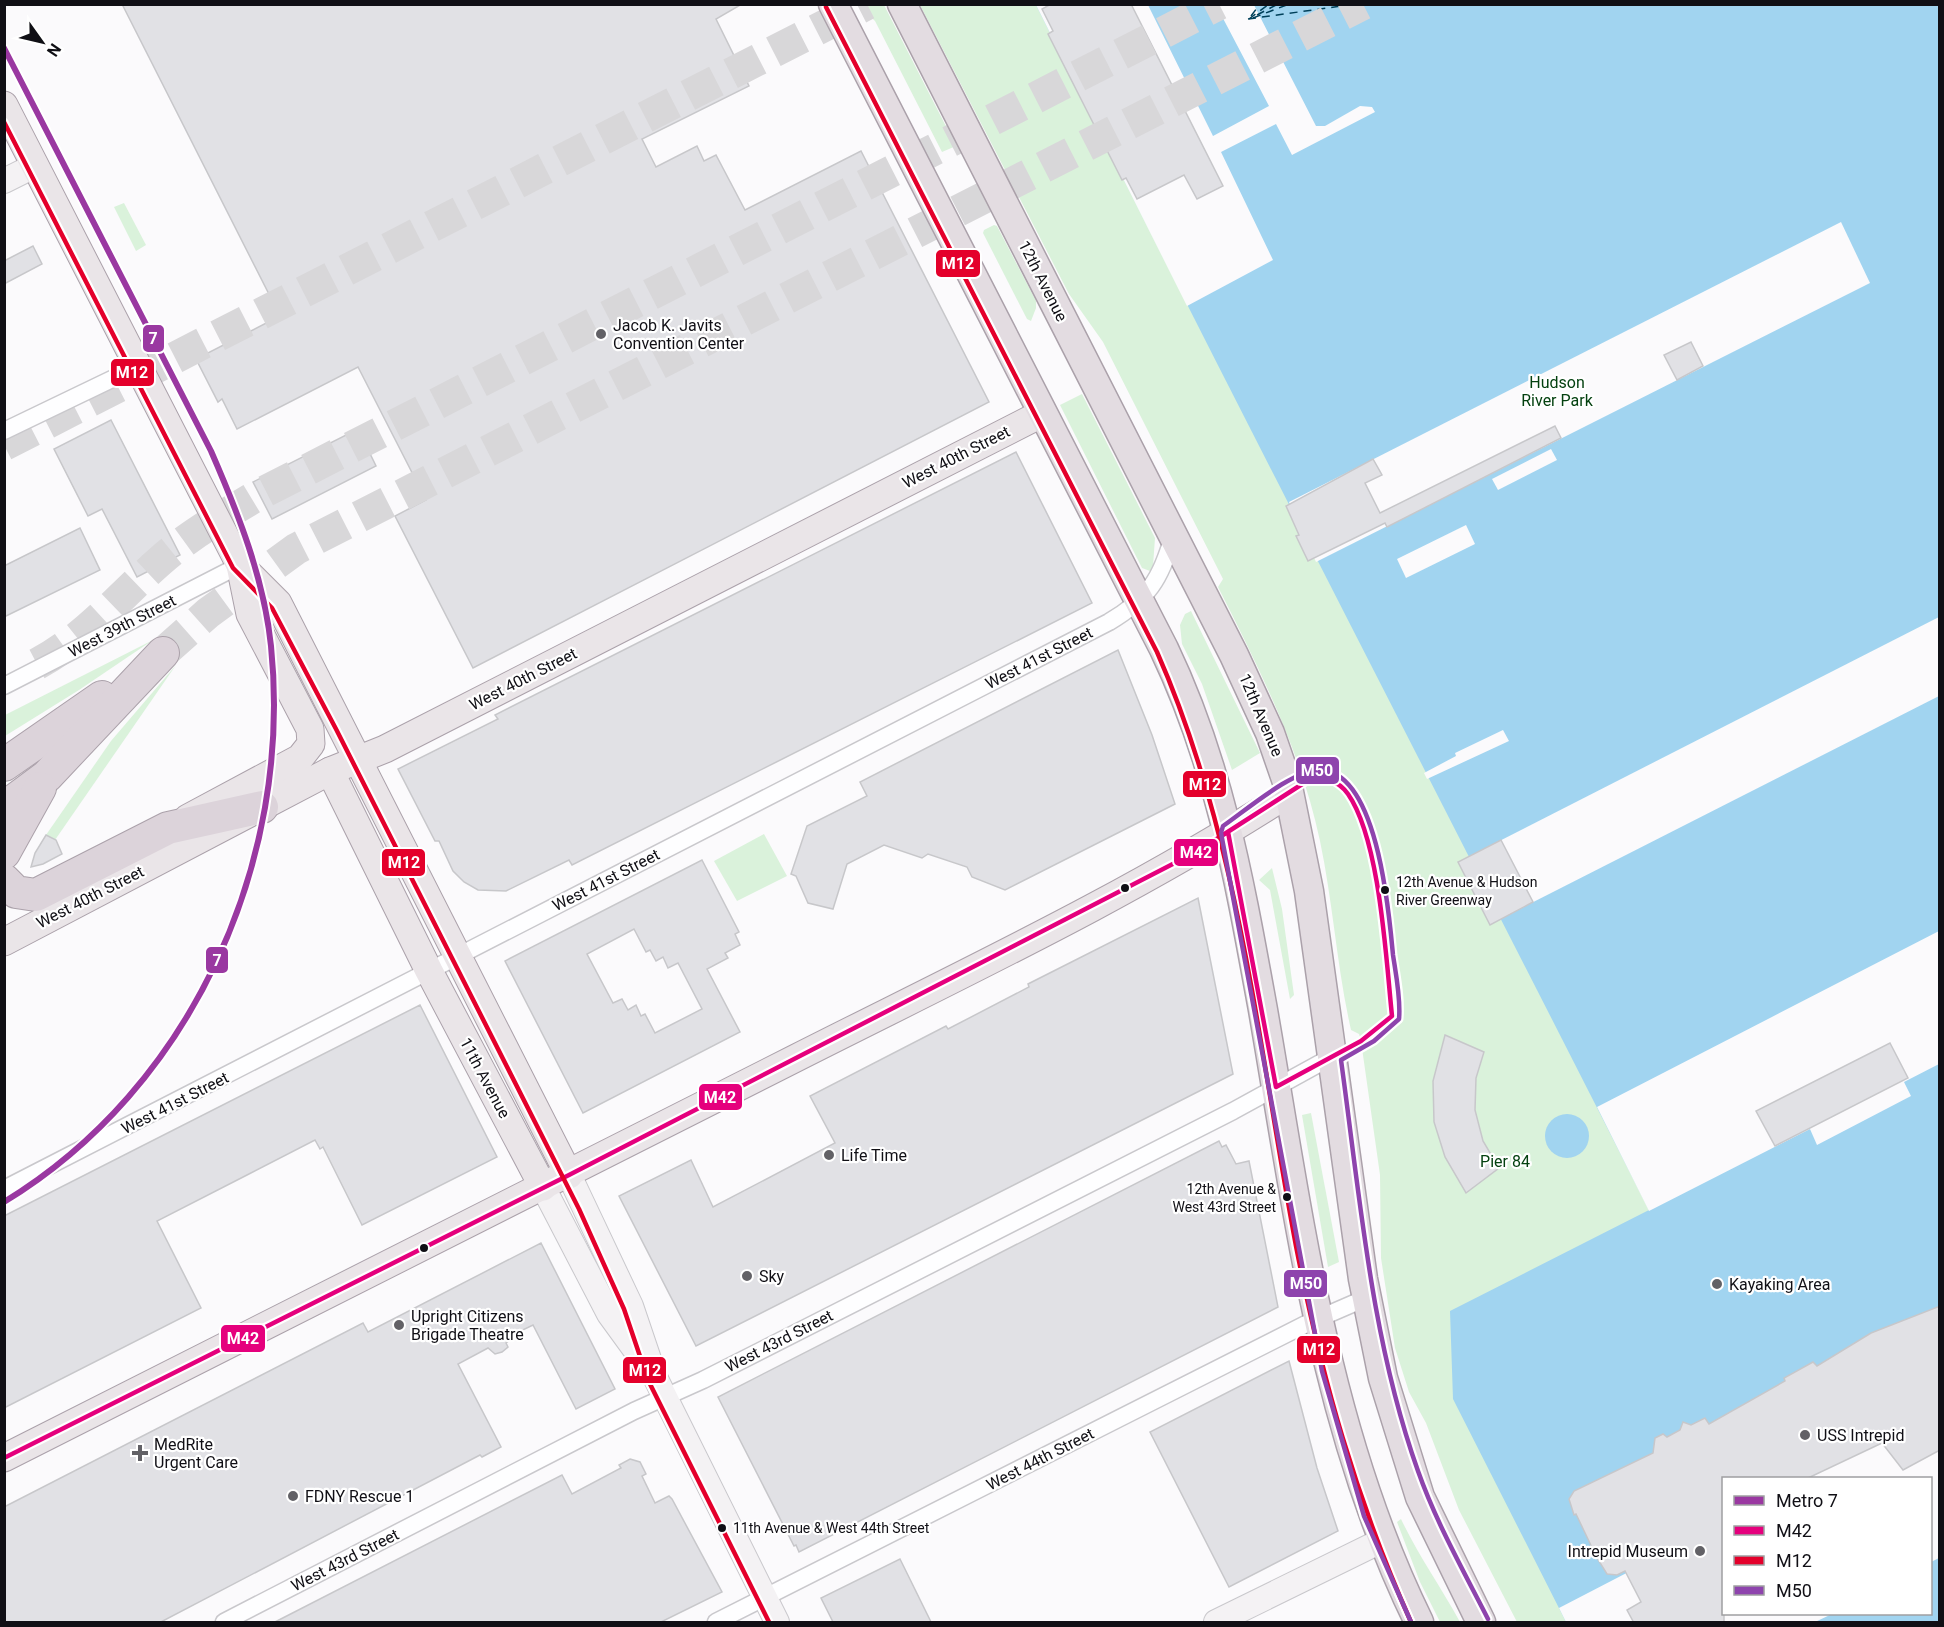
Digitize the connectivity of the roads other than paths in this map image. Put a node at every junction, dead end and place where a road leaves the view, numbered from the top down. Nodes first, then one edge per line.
1 (833, 4) edge
2 (902, 4) edge
3 (4, 105) edge
4 (36, 165) junction
5 (4, 181) edge
6 (137, 367) junction
7 (1041, 414) junction
8 (4, 431) edge
9 (1173, 536) junction
10 (240, 564) junction
11 (1138, 600) junction
12 (4, 686) edge
13 (360, 761) junction
14 (4, 765) edge
15 (330, 771) junction
16 (46, 776) junction
17 (1289, 793) junction
18 (262, 807) junction
19 (4, 808) edge
20 (168, 828) junction
21 (1228, 832) junction
22 (4, 853) edge
23 (4, 880) edge
24 (4, 942) edge
25 (457, 956) junction
26 (429, 971) junction
27 (1333, 1056) junction
28 (1276, 1088) junction
29 (569, 1175) junction
30 (543, 1187) junction
31 (4, 1189) edge
32 (1366, 1298) junction
33 (1319, 1317) junction
34 (660, 1387) junction
35 (4, 1458) edge
36 (1381, 1541) junction
37 (765, 1598) junction
38 (224, 1623) edge
39 (716, 1623) edge
40 (777, 1623) edge
41 (1216, 1623) edge
42 (1419, 1623) edge
43 (1481, 1623) edge

1 - 7 highway
2 - 9 highway, 12th Avenue
3 - 4 main road, 11th Avenue
4 - 5 main road
4 - 6 main road, 11th Avenue
6 - 8 street
6 - 10 main road, 11th Avenue
7 - 11 highway
7 - 13 main road, West 40th Street
9 - 11 street, West 41st Street
9 - 17 highway, 12th Avenue
10 - 12 street, West 39th Street
10 - 13 main road, 11th Avenue
10 - 20 main road, 11th Avenue
11 - 21 highway
11 - 25 street, West 41st Street
13 - 15 main road, West 40th Street
13 - 25 main road, 11th Avenue
14 - 16 highway
15 - 18 main road, West 40th Street
15 - 26 main road, 11th Avenue
16 - 19 highway
16 - 22 highway
17 - 21 main road
17 - 27 highway, 12th Avenue
18 - 20 highway
18 - 24 main road, West 40th Street
20 - 23 highway
21 - 28 highway
21 - 29 main road
25 - 26 street, West 41st Street
25 - 29 main road, 11th Avenue
26 - 30 main road, 11th Avenue
26 - 31 street, West 41st Street
27 - 28 street, West 43rd Street
27 - 32 highway, 12th Avenue
28 - 33 highway
28 - 34 street, West 43rd Street
29 - 30 main road
29 - 34 main road, 11th Avenue
30 - 34 main road, 11th Avenue
30 - 35 main road
32 - 33 street, West 44th Street
32 - 43 highway, 12th Avenue
33 - 36 highway
33 - 37 street, West 44th Street
34 - 37 main road, 11th Avenue
34 - 38 street, West 43rd Street
36 - 41 main road
36 - 42 highway
37 - 39 street, West 44th Street
37 - 40 main road, 11th Avenue

